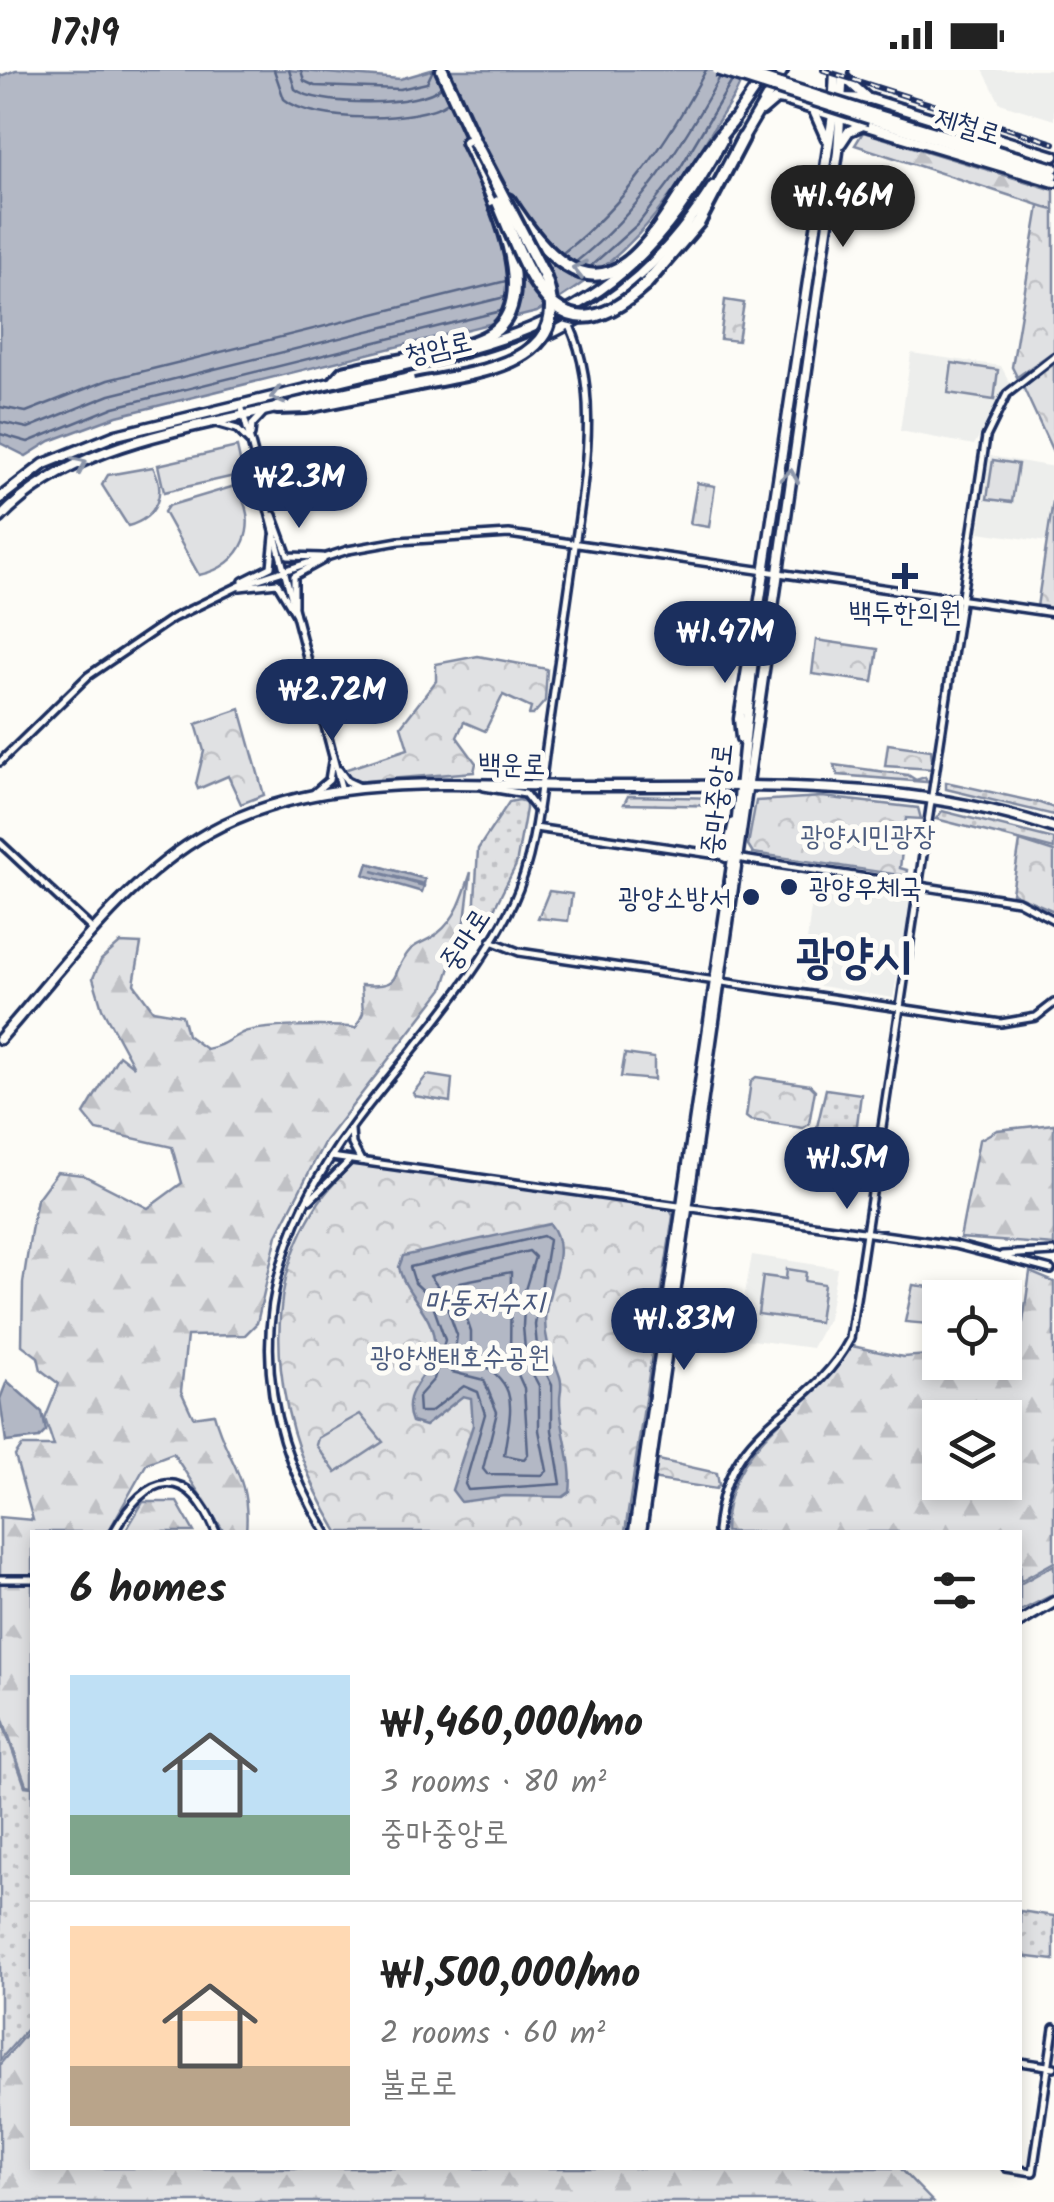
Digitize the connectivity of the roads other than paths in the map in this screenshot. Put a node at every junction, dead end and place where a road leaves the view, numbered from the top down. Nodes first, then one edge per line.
1 (439, 70) edge
2 (717, 70) edge
3 (736, 70) edge
4 (764, 70) edge
5 (783, 70) edge
6 (835, 70) edge
7 (844, 74) edge
8 (843, 97) junction
9 (870, 100) junction
10 (834, 104) junction
11 (811, 108) junction
12 (755, 117) junction
13 (837, 117) junction
14 (868, 119) junction
15 (733, 120) junction
16 (743, 138) junction
17 (471, 142) junction
18 (838, 152) junction
19 (1054, 156) edge
20 (826, 161) junction
21 (1054, 175) edge
22 (564, 314) junction
23 (571, 326) junction
24 (1054, 356) edge
25 (335, 382) junction
26 (241, 404) junction
27 (272, 409) junction
28 (244, 416) junction
29 (216, 423) junction
30 (251, 443) junction
31 (2, 494) edge
32 (268, 508) junction
33 (0, 518) edge
34 (274, 533) junction
35 (575, 544) junction
36 (325, 558) junction
37 (764, 570) junction
38 (284, 571) junction
39 (776, 572) junction
40 (237, 587) junction
41 (962, 600) junction
42 (294, 606) junction
43 (296, 614) junction
44 (1054, 614) edge
45 (0, 762) edge
46 (334, 762) junction
47 (471, 785) junction
48 (541, 786) junction
49 (744, 787) junction
50 (368, 789) junction
51 (342, 791) junction
52 (310, 795) junction
53 (933, 798) junction
54 (538, 811) junction
55 (535, 828) junction
56 (1054, 828) edge
57 (0, 844) edge
58 (733, 858) junction
59 (920, 886) junction
60 (1054, 920) edge
61 (94, 932) junction
62 (491, 941) junction
63 (719, 980) junction
64 (1054, 1003) edge
65 (902, 1008) junction
66 (0, 1040) edge
67 (352, 1127) junction
68 (330, 1157) junction
69 (362, 1162) junction
70 (306, 1203) junction
71 (686, 1207) junction
72 (869, 1233) junction
73 (1054, 1252) edge
74 (997, 1255) junction
75 (1051, 1270) dead end
76 (115, 1530) edge
77 (215, 1530) edge
78 (325, 1530) edge
79 (637, 1530) edge
80 (717, 1530) edge
81 (30, 1579) edge
82 (0, 1580) edge
83 (1054, 1602) edge
84 (1022, 1621) edge
85 (1054, 2028) edge
86 (1022, 2062) edge
87 (1051, 2067) edge
88 (1020, 2170) edge

1 - 17 highway
2 - 14 main road, bridge
3 - 14 main road, bridge
4 - 15 main road, 청암로
5 - 12 main road, 청암로
6 - 10 main road, 중마중앙로
7 - 8 main road, 중마중앙로
7 - 9 main road
8 - 9 main road
8 - 10 main road
8 - 13 main road, 중마중앙로
9 - 19 main road
10 - 13 main road, 중마중앙로
11 - 12 main road
11 - 13 main road
11 - 20 main road
12 - 16 main road, 청암로
13 - 14 main road
13 - 18 main road, 중마중앙로
13 - 20 main road, 중마중앙로
14 - 18 main road
14 - 21 main road, 제철로
14 - 21 main road
15 -> 17 highway, bridge
15 - 22 main road, 청암로
16 - 17 highway, bridge
16 - 23 main road, 청암로
17 - 25 highway, bridge
17 - 27 highway, bridge
39 -> 18 main road, 중마중앙로
20 - 37 main road, 중마중앙로
22 - 23 street, 중마로
22 - 25 main road, 청암로
23 - 27 main road, 청암로
23 - 35 street, 중마로
24 - 41 street
25 -> 26 main road, 청암로
26 - 28 street
26 - 31 main road, 청암로
27 - 28 main road, 청암로
27 - 30 street
28 - 29 main road, 청암로
28 - 30 street
29 - 30 street
33 -> 29 main road, 청암로
30 - 32 street
32 - 34 street
32 - 36 street
34 - 38 street
34 - 40 street
35 - 36 street
35 - 37 street
35 - 48 street, 중마로
36 - 38 street
36 - 42 street
37 - 39 street
37 - 49 main road, 중마중앙로
38 - 40 street
38 - 42 street
39 - 41 street
39 - 49 main road, 중마중앙로
40 - 43 street
40 - 45 street
41 - 44 street
41 - 53 street
42 - 43 street
43 - 46 street
46 - 50 street
46 - 51 street
46 - 52 street
47 - 48 main road, 백운로
47 - 50 main road, 백운로
47 - 54 street
48 - 49 main road, 백운로
48 - 54 street, 중마로
49 - 53 main road, 백운로
49 - 58 main road, 중마중앙로
49 - 58 main road, 중마중앙로
50 - 51 main road, 백운로
51 - 52 main road, 백운로
52 - 61 main road, 백운로
53 - 56 main road, 백운로
53 - 59 street
54 - 55 street, 중마로
55 - 58 street
55 - 62 street, 중마로
57 - 61 street
58 - 59 street
58 - 63 main road, 중마중앙로
59 - 60 street
59 - 65 street
61 - 66 main road, 백운로
62 - 63 street
62 - 67 street, 중마로
63 - 65 street
63 - 71 main road, 중마중앙로
64 - 65 street
65 - 72 street
67 - 68 street, 중마로
67 - 69 street
68 - 69 street
68 - 70 street, 중마로
69 - 70 street
69 - 71 street
70 - 78 street, 중마로
71 - 72 street
71 - 79 main road, 중마중앙로
72 - 74 street
72 - 80 street
73 - 74 street
74 - 75 street
76 - 77 street
81 - 82 street
83 - 84 main road
85 - 87 street
86 - 87 street
87 - 88 street

